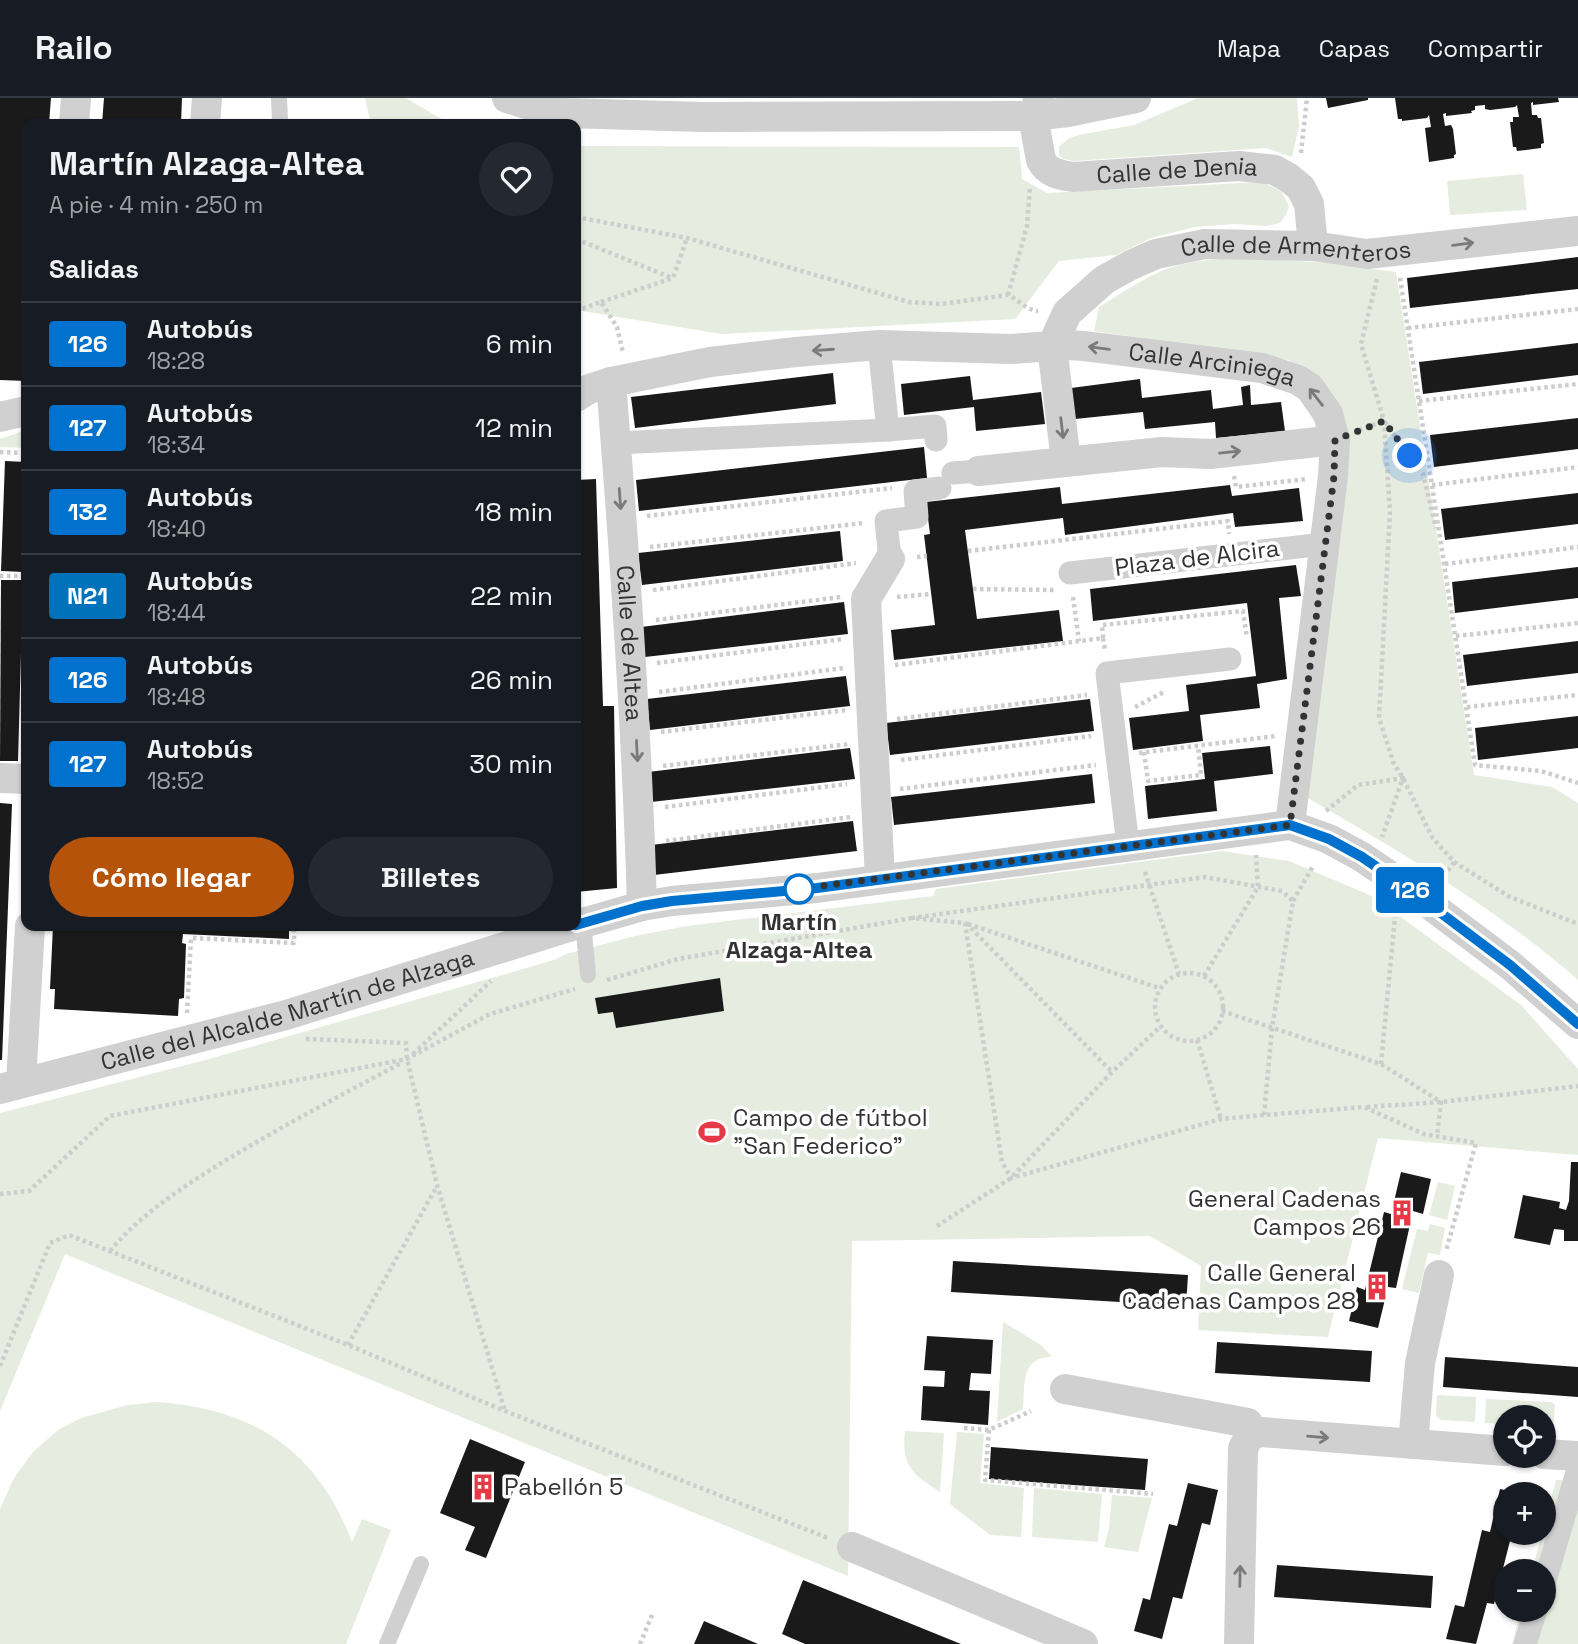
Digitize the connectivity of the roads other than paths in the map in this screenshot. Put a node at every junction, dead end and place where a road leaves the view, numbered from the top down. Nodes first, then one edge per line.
1 (76, 98) edge
2 (206, 98) edge
3 (279, 98) edge
4 (508, 98) edge
5 (1136, 98) edge
6 (1036, 107) edge
7 (819, 108) edge
8 (75, 119) edge
9 (205, 119) edge
10 (280, 119) edge
11 (1578, 231) edge
12 (1313, 246) junction
13 (879, 345) junction
14 (1052, 346) junction
15 (611, 382) junction
16 (581, 394) edge
17 (21, 412) edge
18 (0, 418) edge
19 (888, 430) junction
20 (936, 440) dead end
21 (1335, 440) junction
22 (616, 443) junction
23 (1066, 461) junction
24 (957, 477) joint
25 (1324, 544) junction
26 (890, 559) joint
27 (1071, 580) road end
28 (1230, 659) dead end
29 (0, 778) edge
30 (21, 779) edge
31 (1290, 825) junction
32 (1135, 856) junction
33 (880, 879) junction
34 (642, 906) junction
35 (581, 923) edge
36 (29, 931) edge
37 (534, 931) edge
38 (578, 931) edge
39 (510, 935) edge
40 (589, 982) road end
41 (1578, 1024) edge
42 (10, 1086) edge
43 (1439, 1275) road end
44 (1065, 1389) dead end
45 (1250, 1435) junction
46 (1413, 1444) junction
47 (1493, 1450) edge
48 (1556, 1455) edge
49 (1578, 1456) edge
50 (1578, 1469) edge
51 (852, 1547) road end
52 (1551, 1559) edge
53 (421, 1563) dead end
54 (1532, 1622) edge
55 (387, 1644) edge
56 (1083, 1644) edge
57 (1239, 1644) edge
58 (1525, 1644) edge

1 - 8 street
2 - 9 street
3 - 10 lane
4 - 7 street
5 - 6 street
6 - 7 street
6 - 12 street, Calle de Denia
12 -> 11 street, Calle de Armenteros
12 - 14 street, Calle de Armenteros
13 - 14 street, Calle Arciniega
13 -> 15 street, Calle Arciniega
13 - 19 street
21 -> 14 street, Calle Arciniega
14 -> 23 street
15 - 16 street, Calle Arciniega
15 - 22 street, Calle de Altea
17 - 18 street
19 - 20 street
19 - 22 street
23 -> 21 street
21 - 25 street, Calle Arciniega
22 -> 34 street, Calle de Altea
23 - 24 street
24 - 26 street
25 - 27 street, Plaza de Alcira
25 - 31 street, Calle Arciniega
26 - 33 street
28 - 32 street
29 - 30 street
31 - 32 street, Calle del Alcalde Martín de Alzaga
31 - 41 street
32 - 33 street, Calle del Alcalde Martín de Alzaga
33 - 34 street, Calle del Alcalde Martín de Alzaga
34 - 35 street, Calle del Alcalde Martín de Alzaga
36 - 42 street
37 - 39 street, Calle del Alcalde Martín de Alzaga
38 - 40 lane
39 - 42 street, Calle del Alcalde Martín de Alzaga
43 - 46 street
44 - 45 street
45 -> 46 street
57 -> 45 street
46 - 47 street
48 - 49 street
50 - 52 street
51 - 56 street
53 - 55 lane
54 - 58 street

